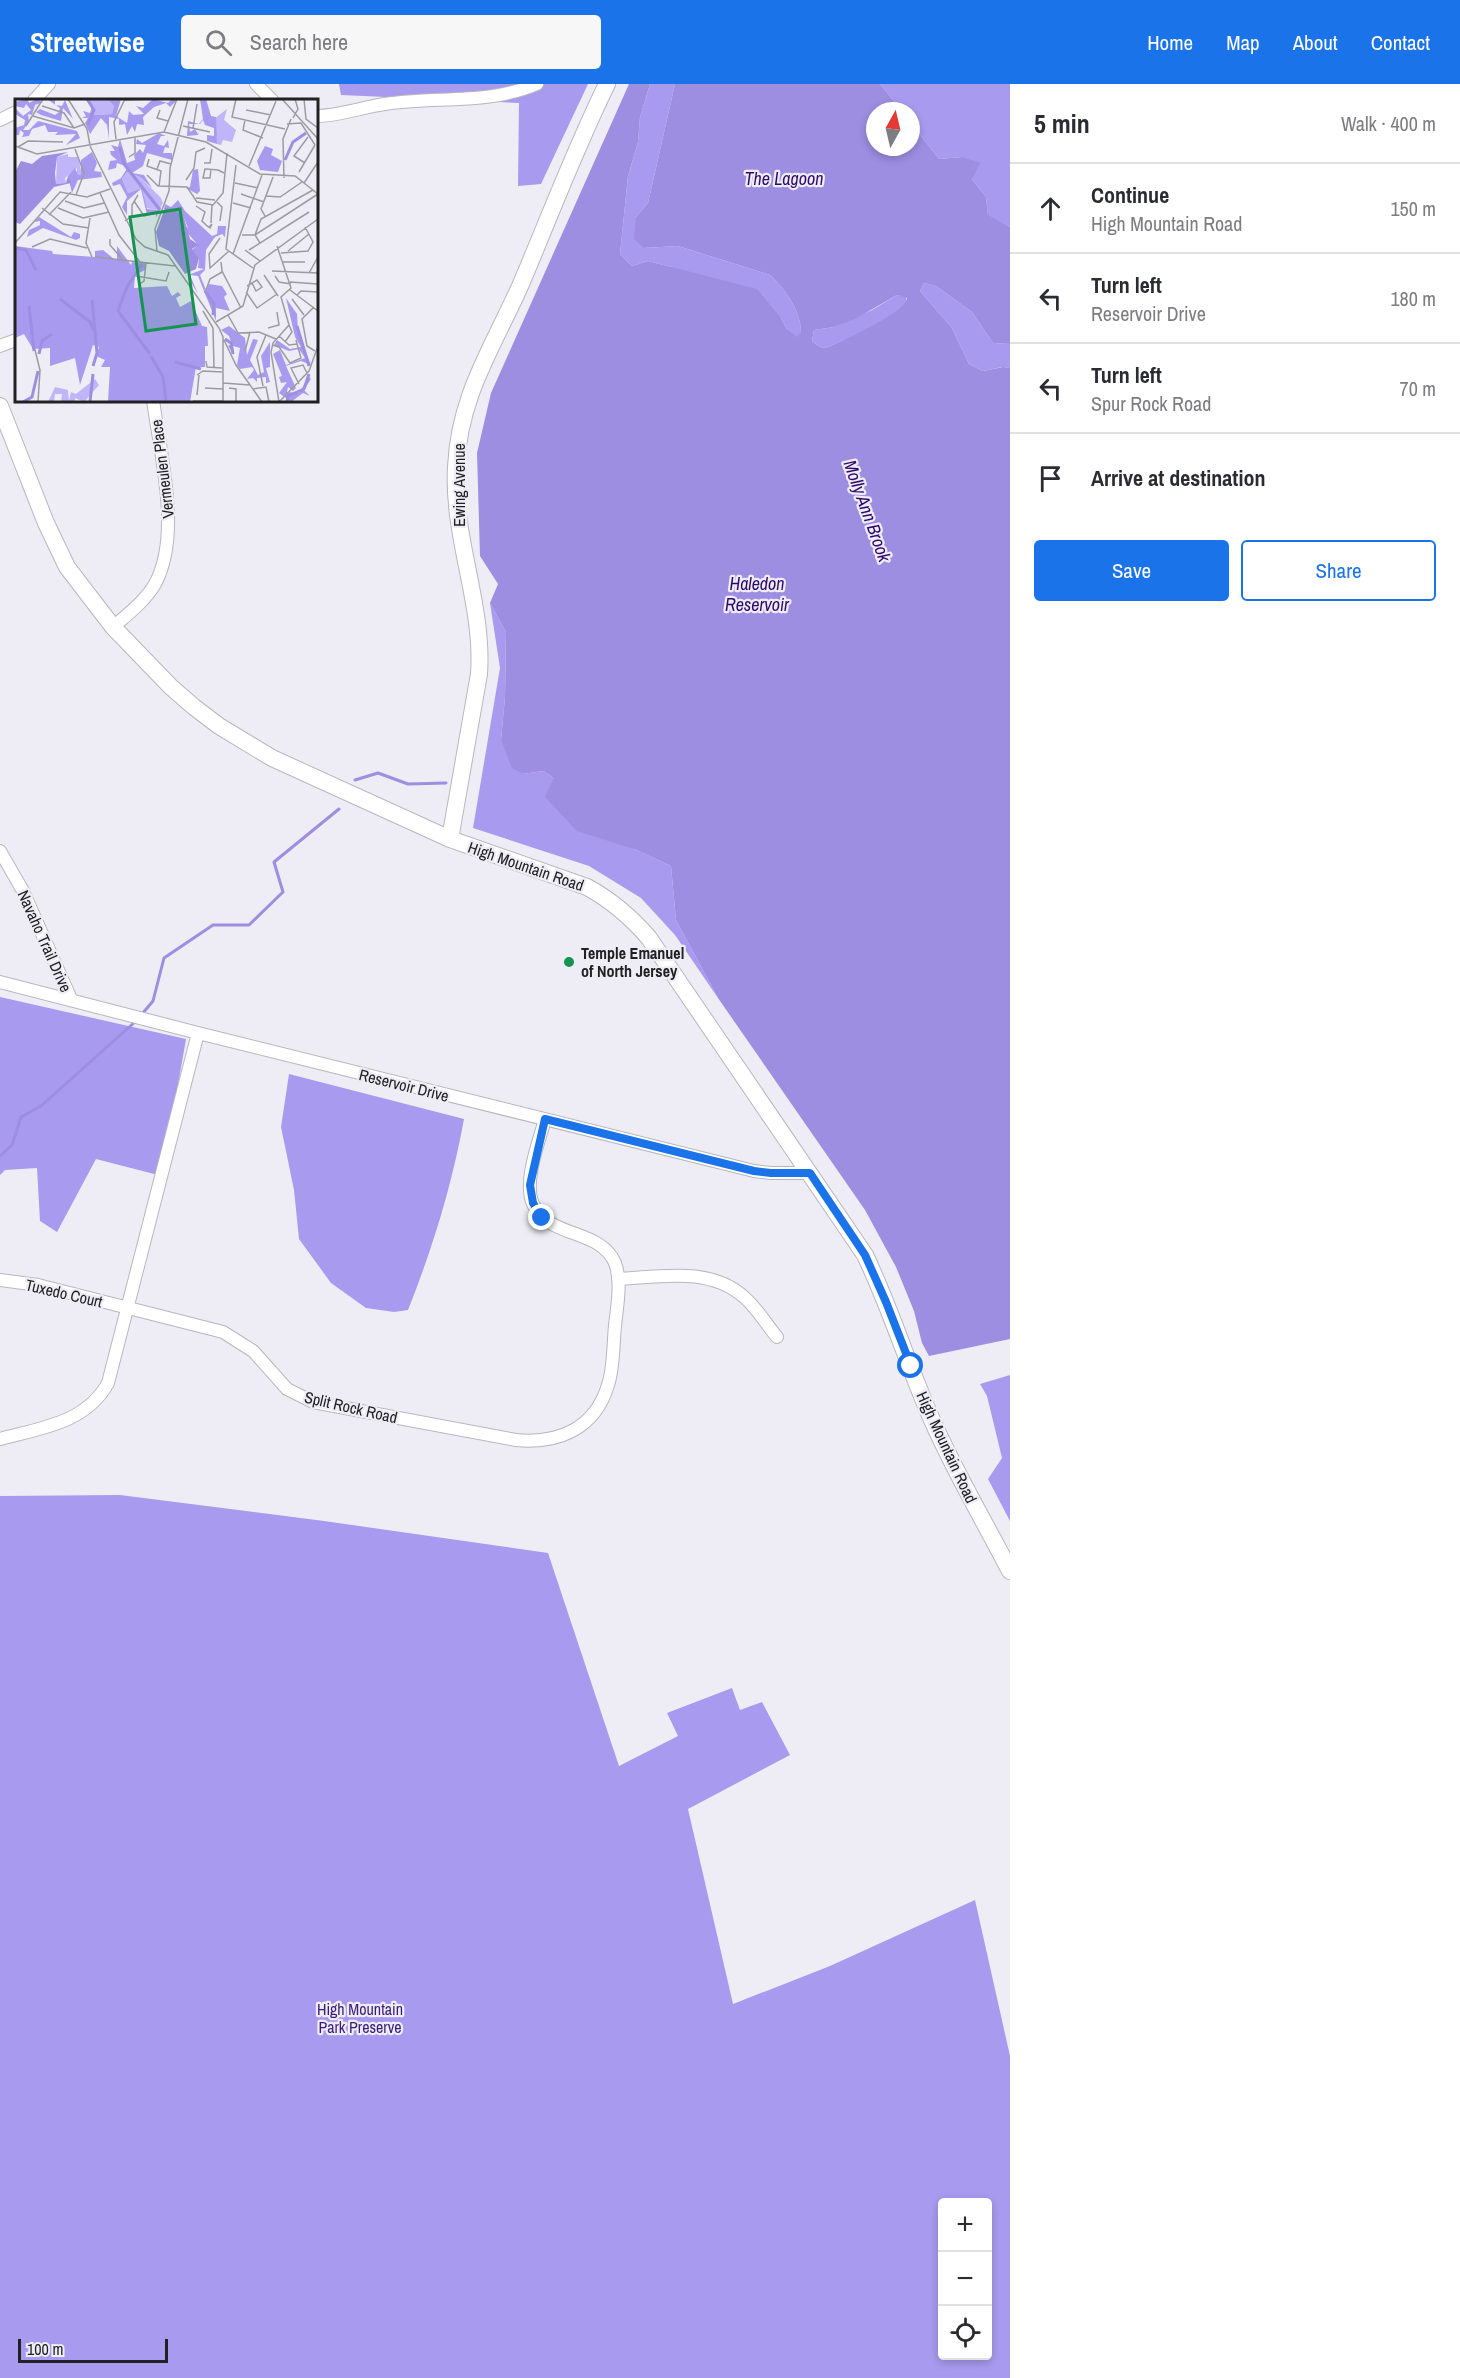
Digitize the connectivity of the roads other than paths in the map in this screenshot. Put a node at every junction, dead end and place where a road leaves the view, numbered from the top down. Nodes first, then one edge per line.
1 (49, 84) edge
2 (256, 84) edge
3 (537, 84) edge
4 (607, 84) edge
5 (35, 99) edge
6 (271, 99) edge
7 (15, 112) edge
8 (318, 116) edge
9 (0, 120) edge
10 (15, 340) edge
11 (0, 346) edge
12 (153, 402) edge
13 (0, 406) edge
14 (113, 627) junction
15 (450, 839) junction
16 (0, 851) edge
17 (0, 982) edge
18 (71, 999) junction
19 (198, 1033) junction
20 (545, 1119) junction
21 (810, 1173) junction
22 (0, 1280) edge
23 (618, 1280) junction
24 (128, 1308) junction
25 (777, 1337) dead end
26 (0, 1439) edge
27 (1010, 1571) edge

1 - 5 street
2 - 6 street
3 - 8 street
4 - 15 main road, Ewing Avenue
7 - 9 street
10 - 11 street
12 - 14 street, Vermeulen Place
13 - 14 main road, High Mountain Road
14 - 15 main road, High Mountain Road
15 - 21 main road, High Mountain Road
16 - 18 street, Navaho Trail Drive
17 - 18 street, Reservoir Drive
18 - 19 street, Reservoir Drive
19 - 20 street, Reservoir Drive
19 - 24 street
20 - 21 street, Reservoir Drive
20 - 23 street
21 - 27 main road, High Mountain Road
22 - 24 street, Tuxedo Court
23 - 24 street, Split Rock Road
23 - 25 street
24 - 26 street

